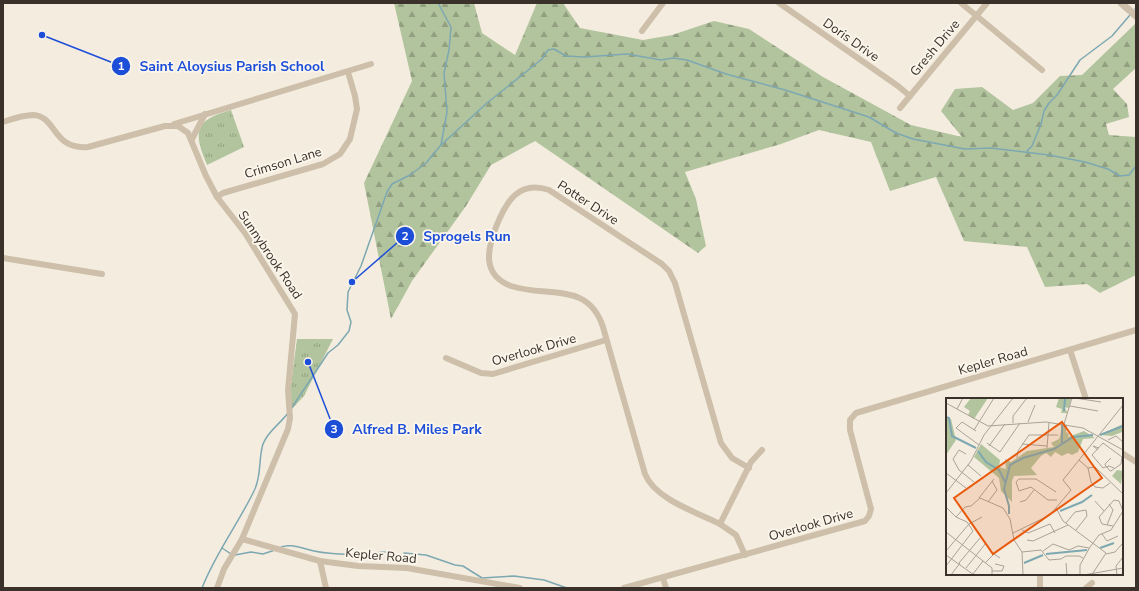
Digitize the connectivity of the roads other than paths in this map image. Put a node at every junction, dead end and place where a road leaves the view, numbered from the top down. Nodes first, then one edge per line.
1 (663, 3) edge
2 (779, 3) edge
3 (961, 3) edge
4 (987, 3) edge
5 (1121, 3) edge
6 (977, 16) junction
7 (1136, 16) edge
8 (642, 31) dead end
9 (371, 64) dead end
10 (1042, 70) dead end
11 (348, 72) junction
12 (910, 96) junction
13 (900, 108) dead end
14 (205, 114) junction
15 (3, 122) edge
16 (172, 125) junction
17 (192, 139) junction
18 (217, 197) junction
19 (3, 258) edge
20 (102, 274) dead end
21 (1136, 330) edge
22 (606, 340) junction
23 (1070, 350) junction
24 (446, 358) dead end
25 (1086, 398) edge
26 (856, 413) joint
27 (762, 450) dead end
28 (1123, 454) edge
29 (1136, 462) edge
30 (748, 468) junction
31 (720, 524) junction
32 (242, 539) junction
33 (745, 555) junction
34 (320, 561) junction
35 (1040, 575) edge
36 (663, 578) junction
37 (1092, 583) dead end
38 (217, 588) edge
39 (326, 588) edge
40 (520, 588) edge
41 (624, 588) edge
42 (666, 588) edge
43 (1040, 588) edge
44 (1086, 588) edge

1 - 8 street
2 - 12 street, Doris Drive
3 - 6 street
4 - 6 street, Gresh Drive
5 - 7 street
6 - 10 street
6 - 12 street, Gresh Drive
9 - 11 street
11 - 14 street
11 - 18 street, Crimson Lane
12 - 13 street, Gresh Drive
14 - 16 street
14 - 17 street
15 - 16 street
16 - 17 street, Sunnybrook Road
17 - 18 street, Sunnybrook Road
18 - 32 street, Sunnybrook Road
19 - 20 street
21 - 23 street, Kepler Road
22 - 24 street, Overlook Drive
22 - 30 street, Potter Drive
22 - 31 street, Potter Drive
23 - 25 street
23 - 26 street, Kepler Road
26 - 33 street, Overlook Drive
27 - 30 street
28 - 29 street
30 - 31 street
31 - 33 street, Potter Drive
32 - 34 street, Kepler Road
32 - 38 street, Sunnybrook Road
33 - 36 street
34 - 39 street
34 - 40 street, Kepler Road
35 - 43 street
36 - 41 street
36 - 42 street
37 - 44 street

